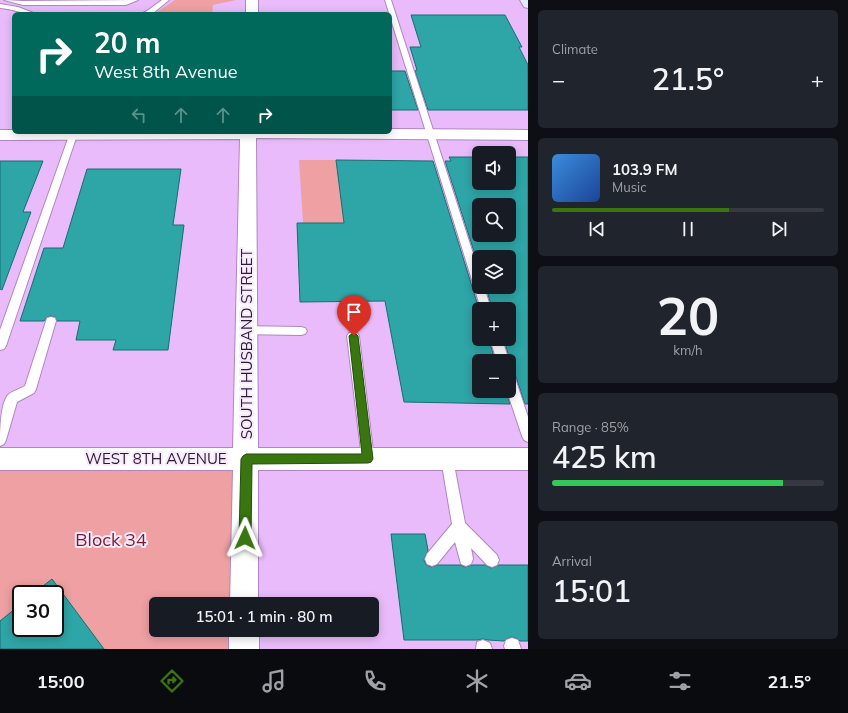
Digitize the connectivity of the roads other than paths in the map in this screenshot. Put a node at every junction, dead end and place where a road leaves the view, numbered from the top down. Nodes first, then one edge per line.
1 (6, 0) edge
2 (135, 0) edge
3 (166, 0) edge
4 (252, 0) edge
5 (388, 0) edge
6 (526, 0) edge
7 (528, 4) edge
8 (0, 6) edge
9 (27, 12) edge
10 (150, 12) edge
11 (252, 12) edge
12 (392, 12) edge
13 (392, 13) edge
14 (0, 134) edge
15 (12, 134) edge
16 (60, 134) edge
17 (179, 134) edge
18 (248, 134) edge
19 (339, 134) edge
20 (73, 135) junction
21 (430, 135) junction
22 (528, 135) edge
23 (484, 302) edge
24 (51, 321) dead end
25 (246, 330) junction
26 (300, 331) dead end
27 (354, 336) dead end
28 (0, 346) edge
29 (516, 398) edge
30 (528, 436) edge
31 (0, 440) edge
32 (0, 459) edge
33 (246, 459) junction
34 (368, 459) junction
35 (447, 459) junction
36 (528, 459) edge
37 (459, 526) junction
38 (432, 559) dead end
39 (466, 560) dead end
40 (492, 560) dead end
41 (244, 597) edge
42 (244, 637) edge
43 (244, 649) edge

1 - 2 lane
3 - 10 lane
4 - 11 street
5 - 12 lane
6 - 7 main road
8 - 9 lane
13 - 21 lane
14 - 15 street
16 - 20 street
17 - 20 street
18 - 25 street, SOUTH HUSBAND STREET
19 - 21 street
20 - 28 lane
21 - 22 street
21 - 23 lane
24 - 31 lane
25 - 26 lane
25 - 33 street, SOUTH HUSBAND STREET
27 - 34 lane
29 - 30 lane
32 - 33 street, WEST 8TH AVENUE
33 - 34 street, WEST 8TH AVENUE
33 - 41 street, SOUTH HUSBAND STREET
34 - 35 street, WEST 8TH AVENUE
35 - 36 street, WEST 8TH AVENUE
35 - 37 lane
37 - 38 lane
37 - 39 lane
37 - 40 lane
42 - 43 street

